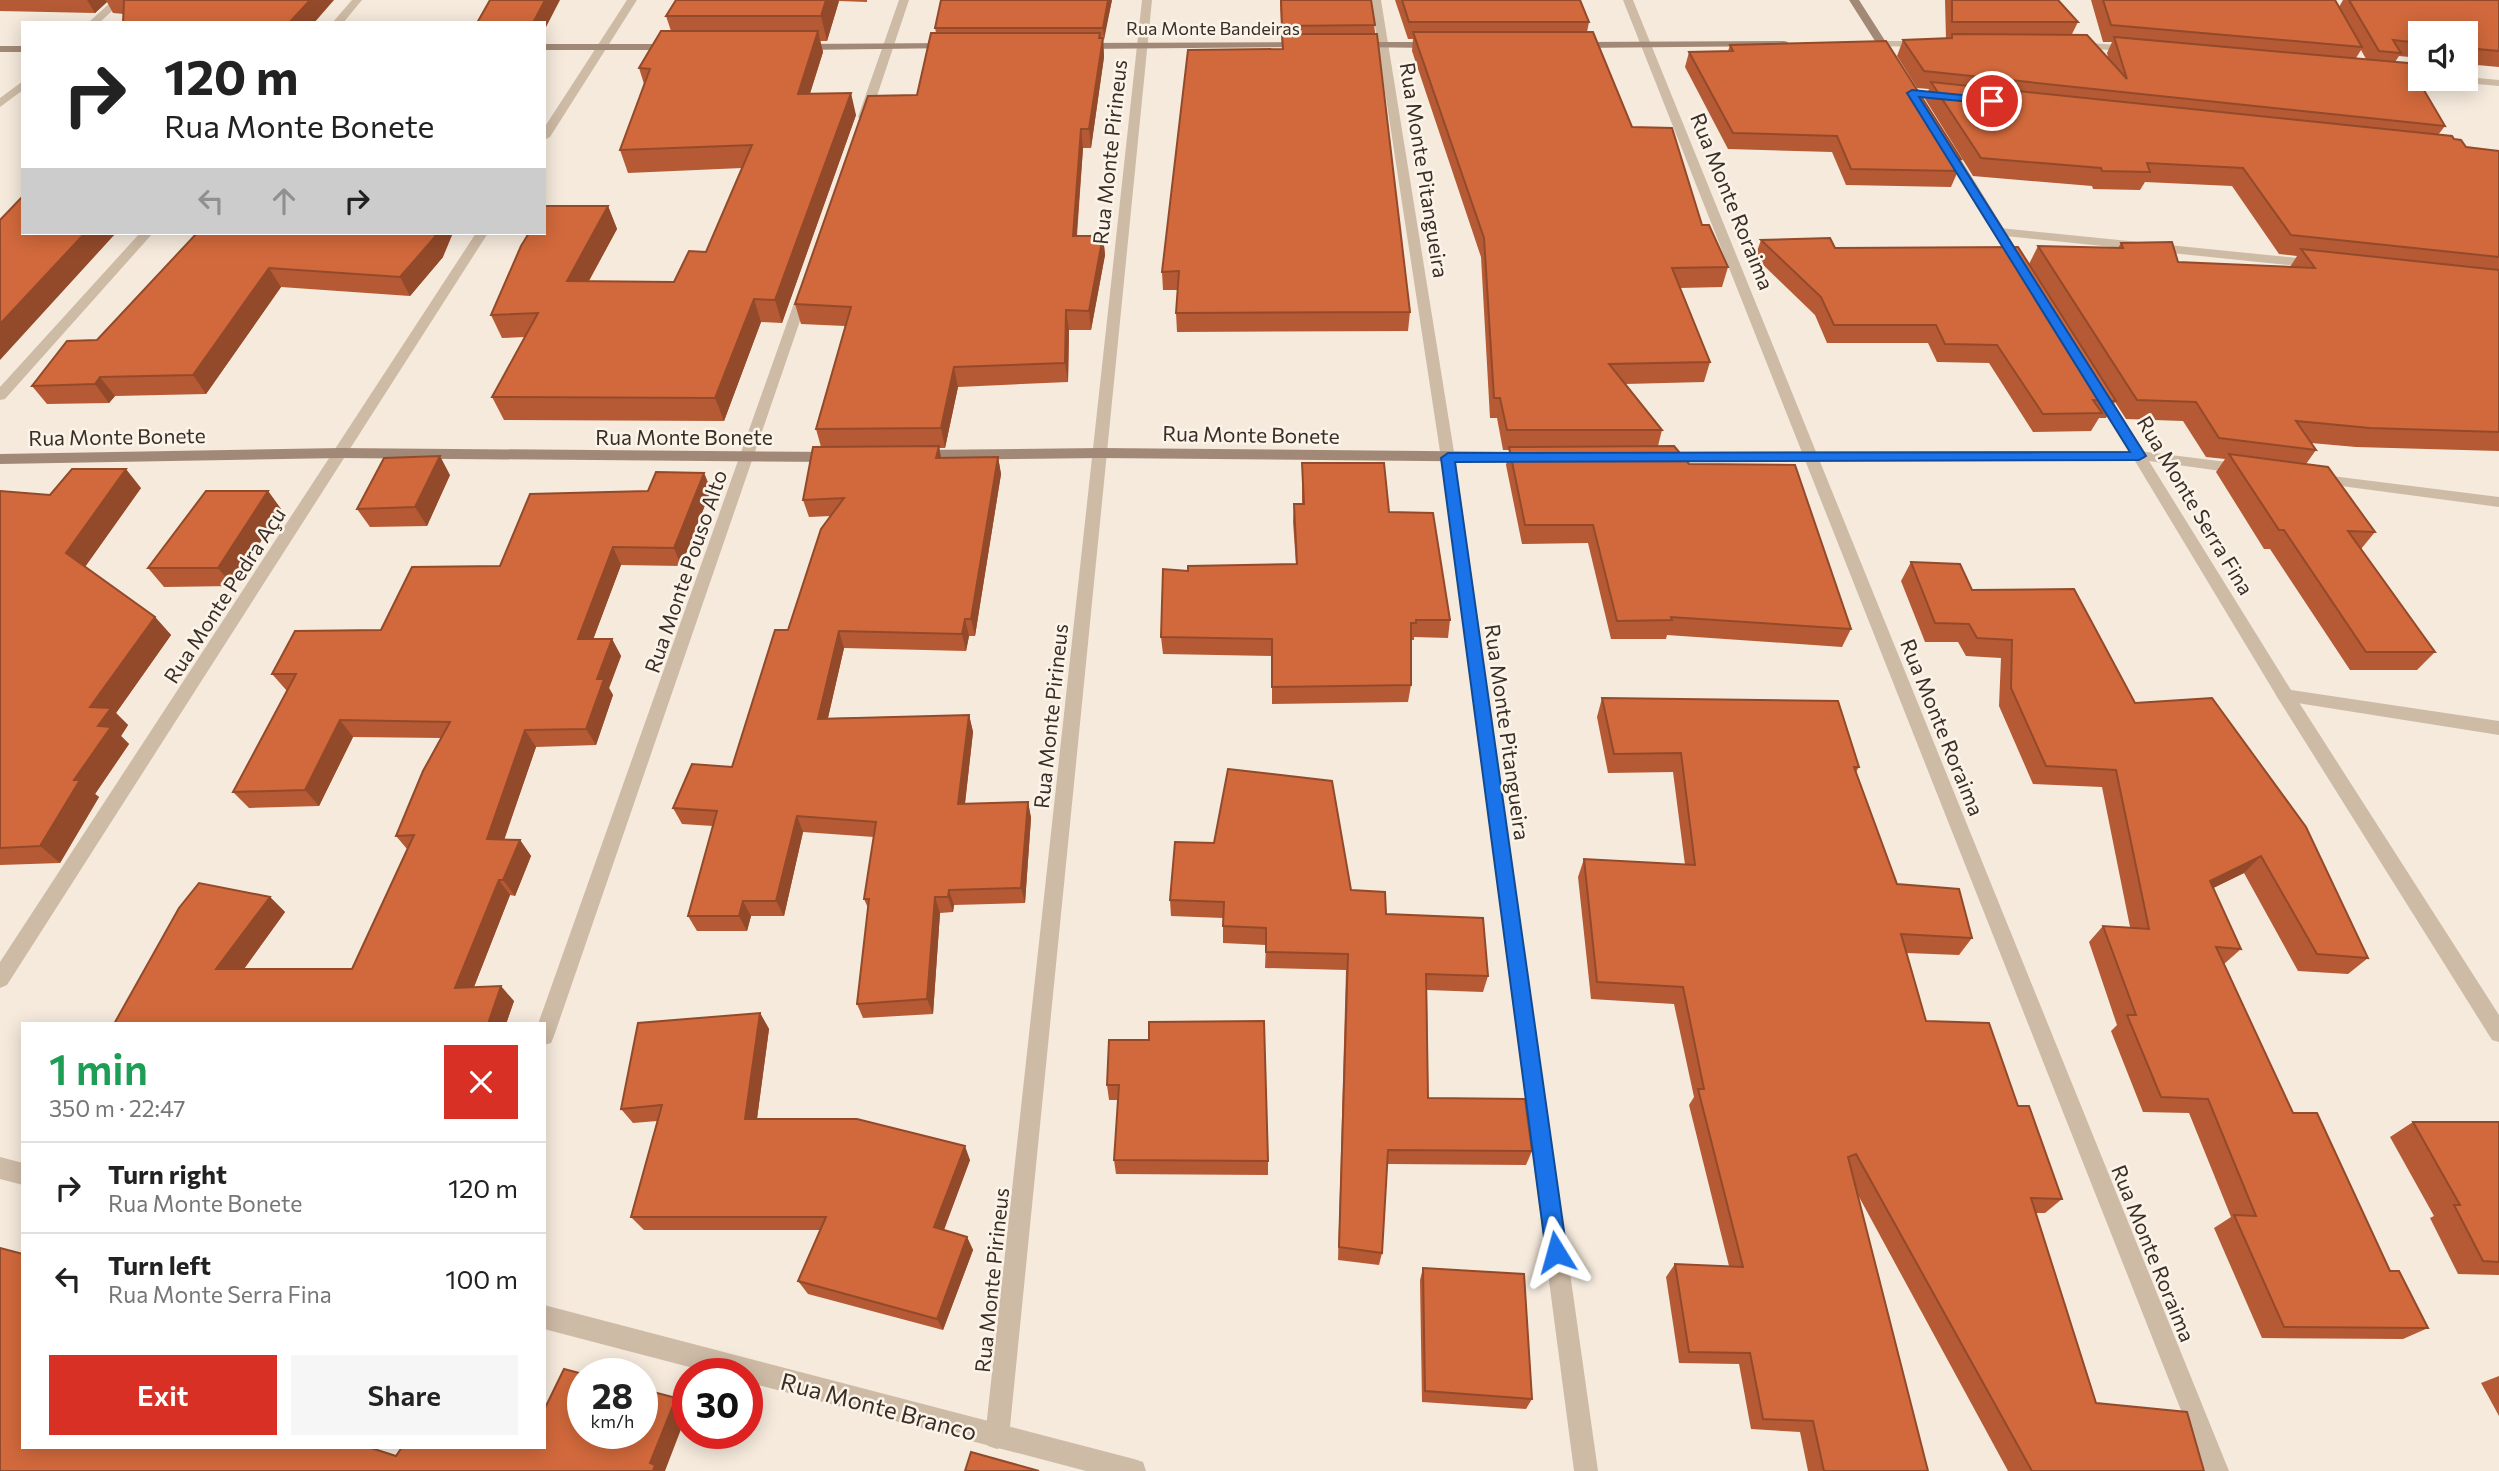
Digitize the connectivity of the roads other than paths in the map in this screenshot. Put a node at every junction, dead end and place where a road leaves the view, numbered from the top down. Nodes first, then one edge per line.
1 (119, 0) edge
2 (357, 0) edge
3 (632, 0) edge
4 (904, 0) edge
5 (1147, 0) edge
6 (1376, 0) edge
7 (1628, 0) edge
8 (1854, 0) edge
9 (95, 21) edge
10 (339, 21) edge
11 (1790, 44) edge
12 (1876, 44) junction
13 (1934, 44) edge
14 (2058, 44) edge
15 (1313, 45) edge
16 (1340, 45) edge
17 (1382, 45) junction
18 (1442, 45) edge
19 (1564, 45) edge
20 (1646, 45) junction
21 (964, 46) edge
22 (1073, 46) edge
23 (1142, 46) junction
24 (546, 47) edge
25 (602, 47) junction
26 (685, 47) edge
27 (793, 47) edge
28 (888, 47) junction
29 (0, 49) edge
30 (21, 49) edge
31 (2152, 51) edge
32 (2376, 71) edge
33 (1900, 73) edge
34 (2408, 75) edge
35 (2478, 81) edge
36 (2499, 83) edge
37 (21, 86) edge
38 (0, 104) edge
39 (546, 134) edge
40 (857, 136) edge
41 (1941, 139) edge
42 (2000, 232) junction
43 (145, 235) edge
44 (481, 235) edge
45 (2333, 266) edge
46 (809, 278) edge
47 (2029, 279) edge
48 (2088, 373) edge
49 (0, 396) edge
50 (340, 453) junction
51 (1100, 453) junction
52 (842, 456) edge
53 (896, 456) edge
54 (1811, 456) junction
55 (2139, 456) junction
56 (1545, 457) edge
57 (1643, 457) edge
58 (747, 458) junction
59 (1448, 458) junction
60 (0, 459) edge
61 (2264, 472) edge
62 (2305, 477) edge
63 (2499, 502) edge
64 (2285, 695) junction
65 (2499, 729) edge
66 (0, 979) edge
67 (546, 1030) edge
68 (2499, 1033) edge
69 (0, 1168) edge
70 (21, 1173) edge
71 (546, 1318) edge
72 (997, 1437) junction
73 (1134, 1471) edge
74 (1586, 1471) edge
75 (2217, 1471) edge

1 - 9 street
2 - 10 street
3 - 25 street
4 - 28 street
5 - 23 street, Rua Monte Pirineus
6 - 17 street, Rua Monte Pitangueira
7 - 20 street, Rua Monte Roraima
8 - 12 main road
11 - 20 main road
12 - 13 street
12 - 33 main road
14 - 31 street
15 - 23 main road, Rua Monte Bandeiras
16 - 17 main road
17 - 18 main road
17 - 59 street, Rua Monte Pitangueira
19 - 20 main road
20 - 54 street, Rua Monte Roraima
21 - 28 main road
22 - 23 main road, Rua Monte Bandeiras
23 - 51 street, Rua Monte Pirineus
24 - 25 main road
25 - 26 main road
25 - 39 street
27 - 28 main road
28 - 40 street
29 - 30 main road
32 - 34 street
35 - 36 street
37 - 38 street
41 - 42 main road
42 - 45 street
42 - 47 main road
43 - 49 street
44 - 50 street, Rua Monte Pedra Açu
46 - 58 street, Rua Monte Pouso Alto
48 - 55 main road, Rua Monte Serra Fina
50 - 58 main road, Rua Monte Bonete
50 - 60 main road, Rua Monte Bonete
50 - 66 street, Rua Monte Pedra Açu
51 - 53 main road, Rua Monte Bonete
51 - 59 main road, Rua Monte Bonete
51 - 72 street, Rua Monte Pirineus
52 - 58 main road, Rua Monte Bonete
54 - 55 main road
54 - 57 main road
54 - 75 street, Rua Monte Roraima
55 - 61 street
55 - 64 street, Rua Monte Serra Fina
56 - 59 main road, Rua Monte Bonete
58 - 67 street, Rua Monte Pouso Alto
59 - 74 street, Rua Monte Pitangueira
62 - 63 street
64 - 65 street
64 - 68 street, Rua Monte Serra Fina
69 - 70 street
71 - 72 street, Rua Monte Branco
72 - 73 street, Rua Monte Branco

